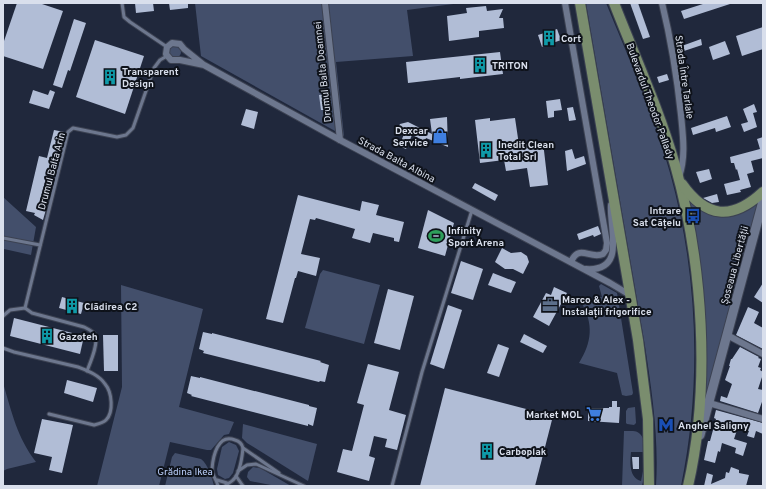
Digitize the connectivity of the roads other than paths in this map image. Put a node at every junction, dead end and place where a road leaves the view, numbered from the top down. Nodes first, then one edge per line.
1 (122, 3) edge
2 (325, 3) edge
3 (565, 3) edge
4 (580, 3) edge
5 (614, 3) edge
6 (662, 3) edge
7 (167, 47) junction
8 (184, 49) junction
9 (167, 56) junction
10 (180, 60) junction
11 (204, 65) junction
12 (340, 140) junction
13 (678, 178) junction
14 (763, 192) edge
15 (612, 195) junction
16 (763, 201) edge
17 (472, 210) junction
18 (3, 238) edge
19 (40, 245) junction
20 (571, 262) junction
21 (582, 268) junction
22 (630, 295) junction
23 (26, 308) junction
24 (3, 316) edge
25 (727, 335) junction
26 (3, 348) edge
27 (763, 354) edge
28 (87, 371) junction
29 (708, 403) junction
30 (49, 414) dead end
31 (763, 419) edge
32 (243, 448) junction
33 (693, 459) junction
34 (238, 471) junction
35 (236, 476) junction
36 (287, 479) junction
37 (217, 480) junction
38 (226, 485) edge
39 (218, 486) edge
40 (243, 486) edge
41 (304, 486) edge
42 (392, 486) edge
43 (649, 486) edge
44 (688, 486) edge

1 - 7 lane
2 - 12 street, Drumul Balta Doamnei
3 - 20 street
4 - 15 main road
5 - 13 main road, Bulevardul Theodor Pallady
6 - 13 street, Strada Între Tarlale
7 - 8 street, Strada Balta Albina
7 - 9 street
8 - 10 street
8 - 11 street, Strada Balta Albina
9 - 10 street, Strada Balta Albina
9 - 19 lane, Drumul Balta Arin
10 - 11 street, Strada Balta Albina
11 - 12 street, Strada Balta Albina
12 - 17 street, Strada Balta Albina
13 - 14 main road
13 - 33 main road, Bulevardul Theodor Pallady
15 - 21 street
15 - 22 main road
16 - 25 main road, Șoseaua Libertății
17 - 20 street, Strada Balta Albina
17 - 42 lane
18 - 19 lane
19 - 23 lane, Drumul Balta Arin
20 - 21 street, Strada Balta Albina
21 - 22 street, Strada Balta Albina
22 - 43 main road
23 - 24 lane
23 - 28 lane
25 - 27 street
25 - 29 main road, Șoseaua Libertății
26 - 28 lane
28 - 30 lane
29 - 31 street
29 - 33 main road, Șoseaua Libertății
32 - 34 lane
32 - 36 lane
32 - 37 lane
33 - 44 main road, Bulevardul Theodor Pallady
34 - 35 lane
34 - 36 lane
35 - 38 lane
35 - 40 lane
36 - 41 lane
37 - 38 lane
37 - 39 lane

